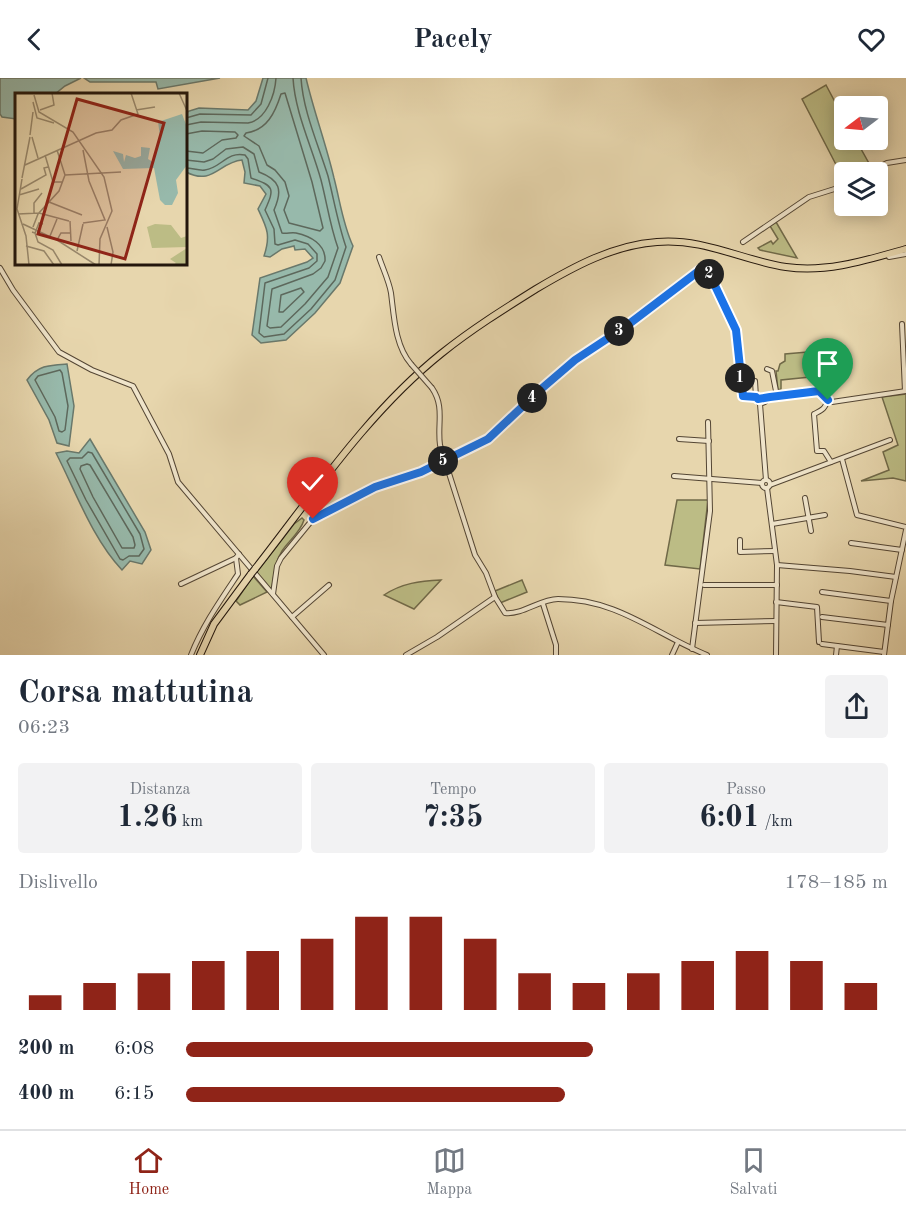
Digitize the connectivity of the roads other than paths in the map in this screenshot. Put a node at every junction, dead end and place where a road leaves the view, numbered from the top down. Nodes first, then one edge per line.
1 (906, 160) edge
2 (888, 164) edge
3 (834, 189) edge
4 (742, 242) dead end
5 (906, 249) edge
6 (906, 254) edge
7 (379, 257) dead end
8 (868, 260) junction
9 (0, 268) edge
10 (902, 324) dead end
11 (767, 369) dead end
12 (755, 381) dead end
13 (906, 391) edge
14 (777, 396) junction
15 (758, 400) junction
16 (828, 400) junction
17 (708, 422) dead end
18 (679, 439) dead end
19 (890, 440) dead end
20 (709, 441) junction
21 (842, 459) junction
22 (444, 460) junction
23 (831, 462) junction
24 (674, 476) dead end
25 (709, 478) junction
26 (764, 482) junction
27 (768, 486) junction
28 (806, 498) dead end
29 (825, 515) dead end
30 (809, 517) junction
31 (772, 524) junction
32 (906, 529) edge
33 (811, 531) dead end
34 (740, 540) dead end
35 (850, 543) dead end
36 (902, 550) junction
37 (775, 552) junction
38 (237, 556) junction
39 (777, 565) junction
40 (896, 577) junction
41 (181, 584) dead end
42 (329, 585) dead end
43 (704, 585) dead end
44 (777, 585) junction
45 (822, 592) dead end
46 (273, 594) junction
47 (495, 597) junction
48 (891, 601) junction
49 (776, 602) junction
50 (543, 604) junction
51 (292, 617) junction
52 (822, 617) dead end
53 (776, 621) junction
54 (695, 623) junction
55 (888, 625) junction
56 (678, 642) junction
57 (837, 646) junction
58 (692, 649) junction
59 (884, 654) edge
60 (191, 655) edge
61 (200, 655) edge
62 (324, 655) edge
63 (406, 655) edge
64 (556, 655) edge
65 (672, 655) edge
66 (708, 655) edge
67 (776, 655) edge
68 (836, 655) edge

1 - 2 street
3 - 4 street
5 - 8 main road
6 - 8 street
7 - 22 street, bridge
8 - 61 main road
9 - 38 street
10 - 13 street
11 - 14 street
12 - 15 street
13 - 16 street
14 - 15 street
14 - 16 street
15 - 22 street
15 - 26 street
16 - 23 street
17 - 20 street
18 - 20 street
19 - 21 street
20 - 25 street
21 - 23 street
21 - 32 street
22 - 46 street
22 - 47 street
23 - 27 street
24 - 25 street
25 - 26 street
25 - 54 street
26 - 27 street
27 - 31 street
28 - 30 street
29 - 30 street
30 - 31 street
30 - 33 street
31 - 37 street
32 - 36 street
34 - 37 street
35 - 36 street
36 - 40 street
37 - 39 street
38 - 41 street
38 - 46 street
38 - 60 street
39 - 40 street
39 - 44 street
40 - 48 street
42 - 51 street
43 - 44 street
44 - 49 street
45 - 48 street
46 - 51 street
47 - 50 street
47 - 63 street
48 - 55 street
49 - 53 street
49 - 57 street
50 - 56 street
50 - 64 street
51 - 62 street
52 - 55 street
53 - 54 street
53 - 67 street
54 - 58 street
55 - 59 street
56 - 58 street
56 - 65 street
57 - 59 street
57 - 68 street
58 - 66 street

